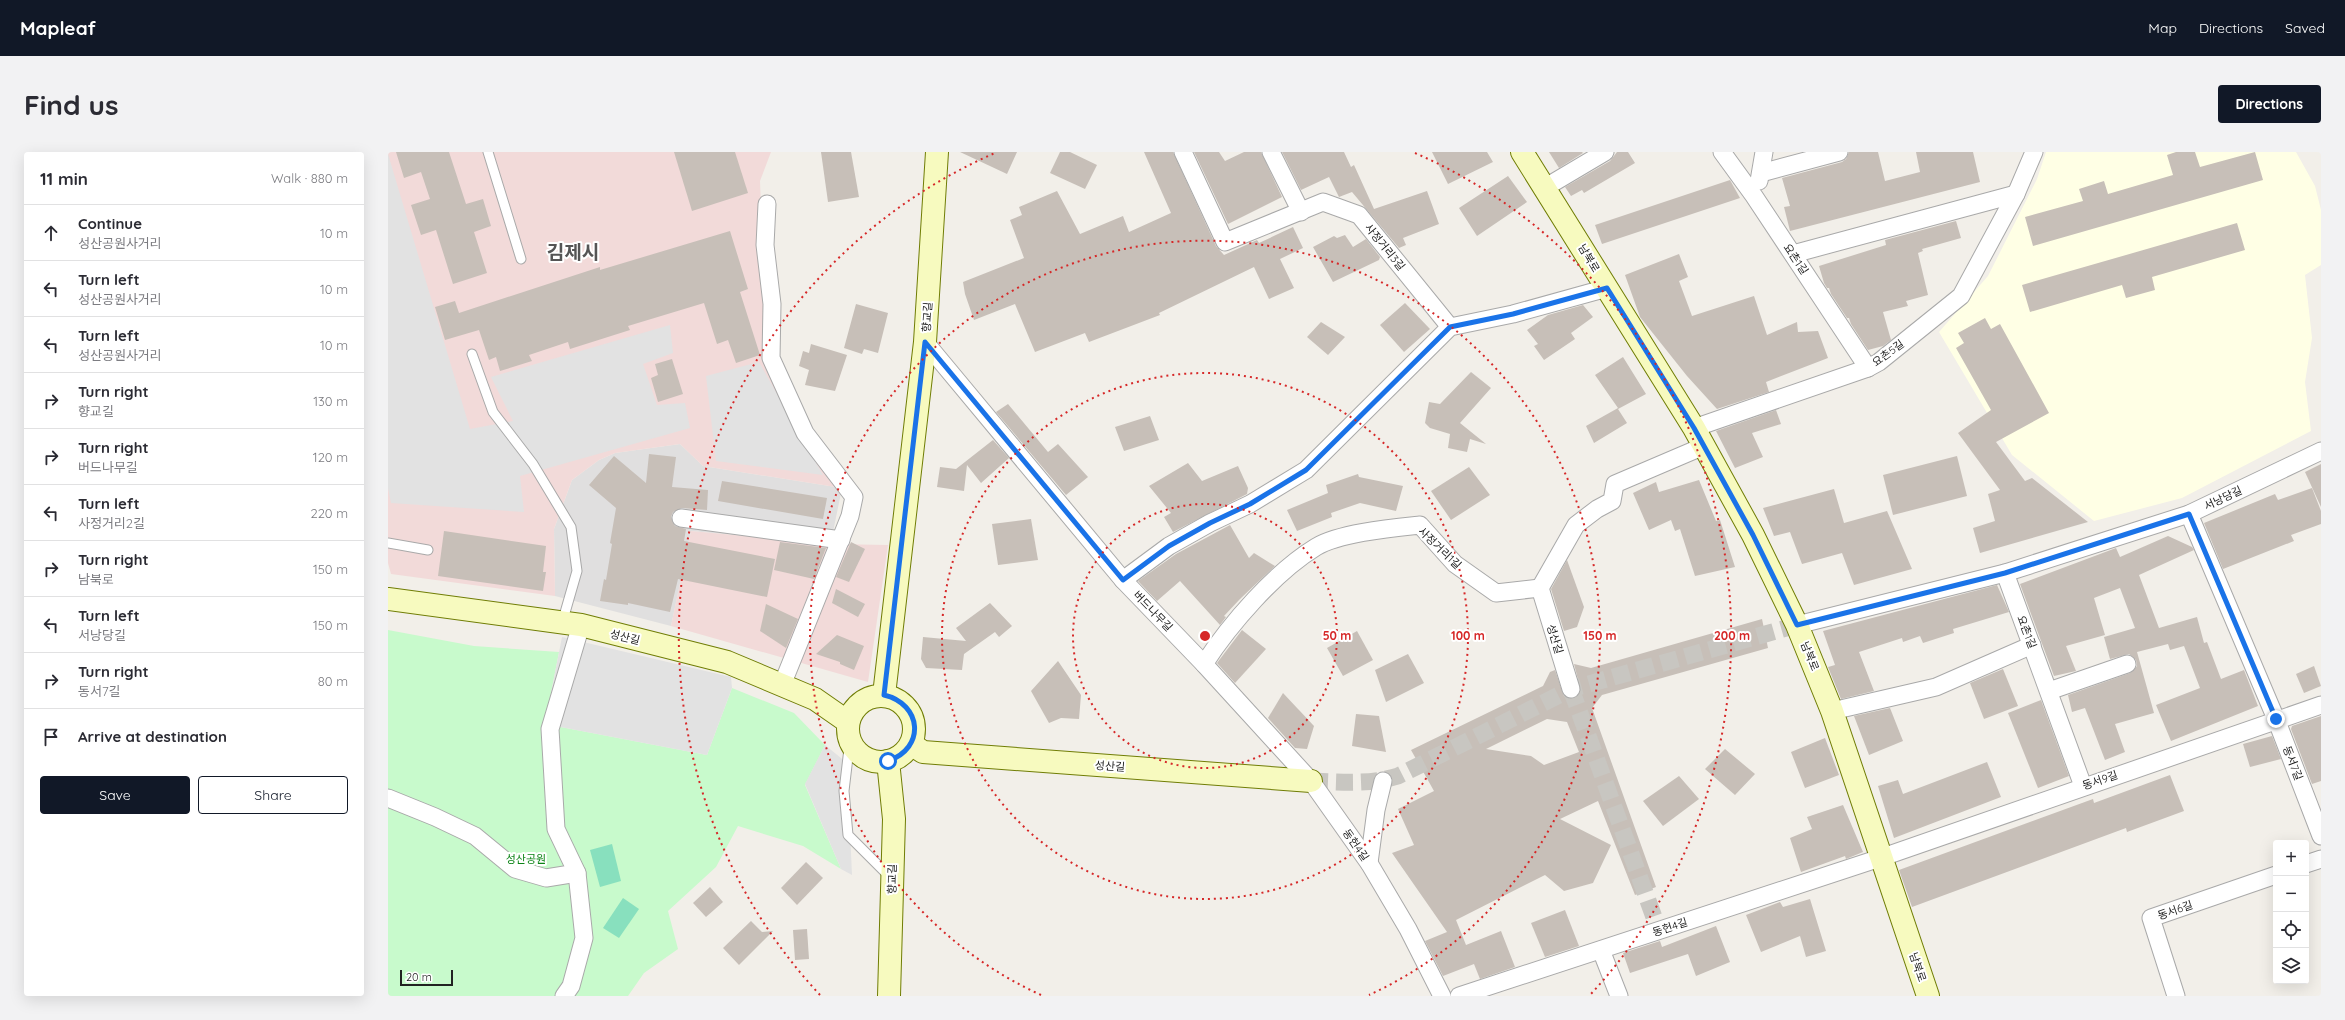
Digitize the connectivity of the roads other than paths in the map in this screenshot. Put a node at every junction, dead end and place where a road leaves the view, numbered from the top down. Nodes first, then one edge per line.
1 (488, 152) edge
2 (937, 152) edge
3 (1183, 152) edge
4 (1271, 152) edge
5 (1522, 152) edge
6 (1605, 152) edge
7 (1722, 152) edge
8 (1764, 152) edge
9 (1838, 152) edge
10 (2034, 152) edge
11 (1761, 172) junction
12 (1546, 187) junction
13 (2016, 194) junction
14 (1754, 196) junction
15 (767, 204) dead end
16 (1301, 212) junction
17 (1792, 254) junction
18 (521, 259) dead end
19 (1607, 288) junction
20 (1450, 327) junction
21 (925, 342) junction
22 (472, 354) dead end
23 (1868, 368) junction
24 (1699, 437) junction
25 (2321, 451) edge
26 (2189, 514) junction
27 (681, 518) dead end
28 (840, 540) junction
29 (388, 543) edge
30 (428, 550) dead end
31 (2005, 573) junction
32 (1123, 580) junction
33 (1540, 588) junction
34 (388, 599) edge
35 (572, 624) junction
36 (1797, 625) junction
37 (2032, 645) junction
38 (1204, 664) junction
39 (2127, 664) dead end
40 (782, 685) junction
41 (1571, 689) tunnel mouth
42 (2049, 691) junction
43 (884, 695) junction
44 (2321, 705) edge
45 (1832, 711) junction
46 (2276, 719) junction
47 (849, 731) junction
48 (911, 744) junction
49 (888, 761) junction
50 (1311, 781) junction
51 (1383, 781) dead end
52 (2083, 786) junction
53 (388, 798) edge
54 (2321, 836) edge
55 (1880, 858) junction
56 (2321, 859) edge
57 (2309, 863) edge
58 (1370, 864) junction
59 (577, 873) junction
60 (2273, 876) edge
61 (892, 879) junction
62 (1601, 950) junction
63 (564, 996) edge
64 (889, 996) edge
65 (1442, 996) edge
66 (1459, 996) edge
67 (1619, 996) edge
68 (1926, 996) edge
69 (2176, 996) edge

1 - 18 lane
2 - 21 street, 향교길
3 - 16 street, 사정거리3길
4 - 16 street
5 - 12 street, 남북로
6 - 12 street
7 - 14 street, 요촌1길
8 - 11 street
9 - 11 street
10 - 13 street, 요촌5길
11 - 14 street
12 - 19 street, 남북로
13 - 17 street
13 - 23 street, 요촌5길
14 - 17 street, 요촌1길
15 - 28 street
16 - 20 street, 사정거리3길
17 - 23 street, 요촌1길
19 - 20 street
19 - 24 street, 남북로
20 - 32 street
21 - 32 street, 버드나무길
21 - 43 street, 향교길
22 - 35 lane
23 - 24 street, 요촌5길
24 - 33 street
24 - 36 street, 남북로
25 - 26 street, 서낭당길
26 - 31 street, 서낭당길
26 - 46 street, 동서7길
27 - 28 street
28 - 40 street
29 - 30 lane
31 - 36 street, 서낭당길
31 - 37 street, 요촌1길
32 - 38 street, 버드나무길
33 - 38 street, 사정거리1길
33 - 41 street, 성산길
34 - 35 street, 성산길
35 - 40 street, 성산길
35 - 59 street
36 - 45 street, 남북로
37 - 42 street, 요촌1길
37 - 45 street
38 - 50 street, 버드나무길
39 - 42 street
40 - 47 street, 성산길
42 - 52 street, 요촌1길
43 - 47 street
43 - 48 street
44 - 46 street, 동서9길
45 - 55 street, 남북로
46 - 52 street, 동서9길
46 - 54 street, 동서7길
47 - 49 street
47 - 61 lane
48 - 49 street
48 - 50 street, 성산길
49 - 61 street, 향교길
50 - 58 street, 동헌4길
51 - 58 street
52 - 55 street, 동서9길
53 - 59 street
55 - 62 street, 동헌4길
55 - 68 street, 남북로
56 - 57 street
58 - 65 street, 동헌4길
59 - 63 street
60 - 69 street, 동서6길
61 - 64 street, 향교길
62 - 66 street, 동헌4길
62 - 67 street

